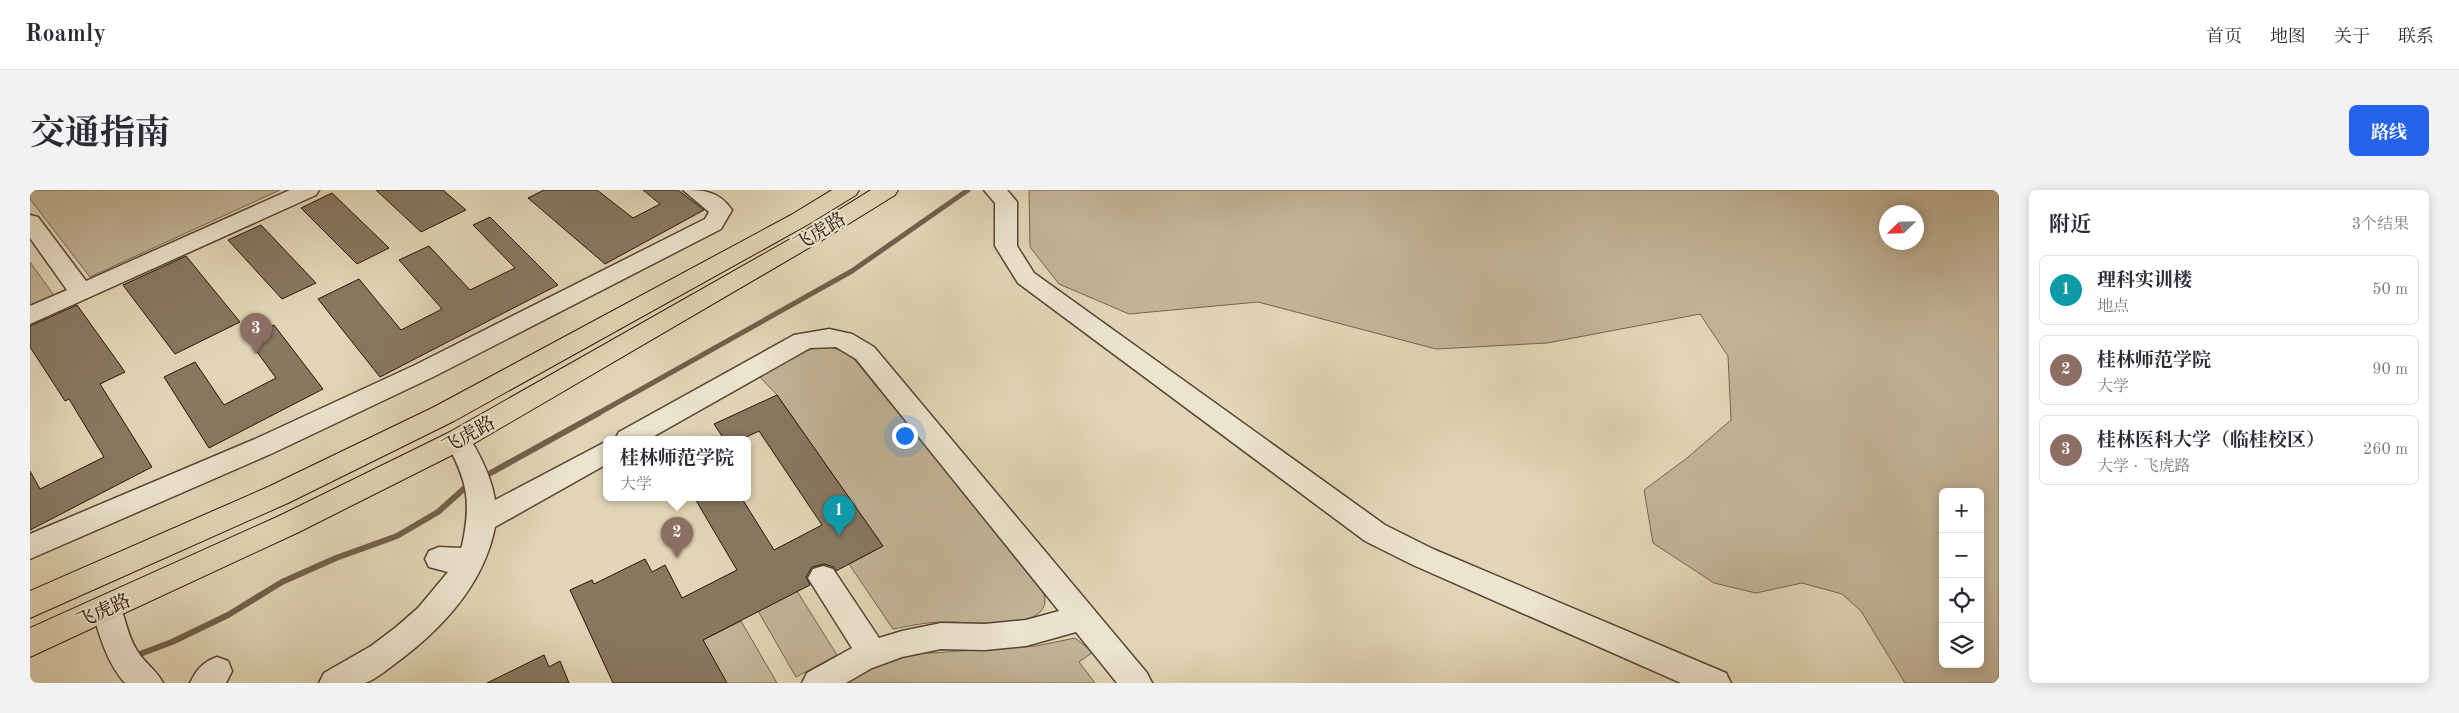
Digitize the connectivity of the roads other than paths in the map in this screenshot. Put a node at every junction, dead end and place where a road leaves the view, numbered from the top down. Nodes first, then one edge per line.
1 (308, 190) edge
2 (694, 190) edge
3 (848, 190) edge
4 (887, 190) edge
5 (995, 190) edge
6 (30, 222) edge
7 (82, 293) junction
8 (30, 316) edge
9 (633, 436) edge
10 (458, 440) junction
11 (603, 453) edge
12 (482, 520) junction
13 (30, 548) edge
14 (439, 559) dead end
15 (469, 562) junction
16 (823, 578) dead end
17 (30, 605) edge
18 (107, 609) junction
19 (1081, 618) junction
20 (30, 643) edge
21 (873, 654) junction
22 (370, 675) edge
23 (147, 683) edge
24 (335, 683) edge
25 (818, 683) edge
26 (1136, 683) edge
27 (1715, 683) edge

1 - 7 street
2 - 13 street
3 - 17 main road, 飞虎路
4 - 10 main road, 飞虎路
5 - 27 street
6 - 7 street
7 - 8 street
9 - 19 street
10 - 12 street
10 - 18 main road, 飞虎路
11 - 12 street
12 - 15 street
14 - 15 street
15 - 22 street
16 - 21 street
18 - 20 main road, 飞虎路
18 - 23 street
19 - 21 street
19 - 26 street
21 - 25 street
22 - 24 street

